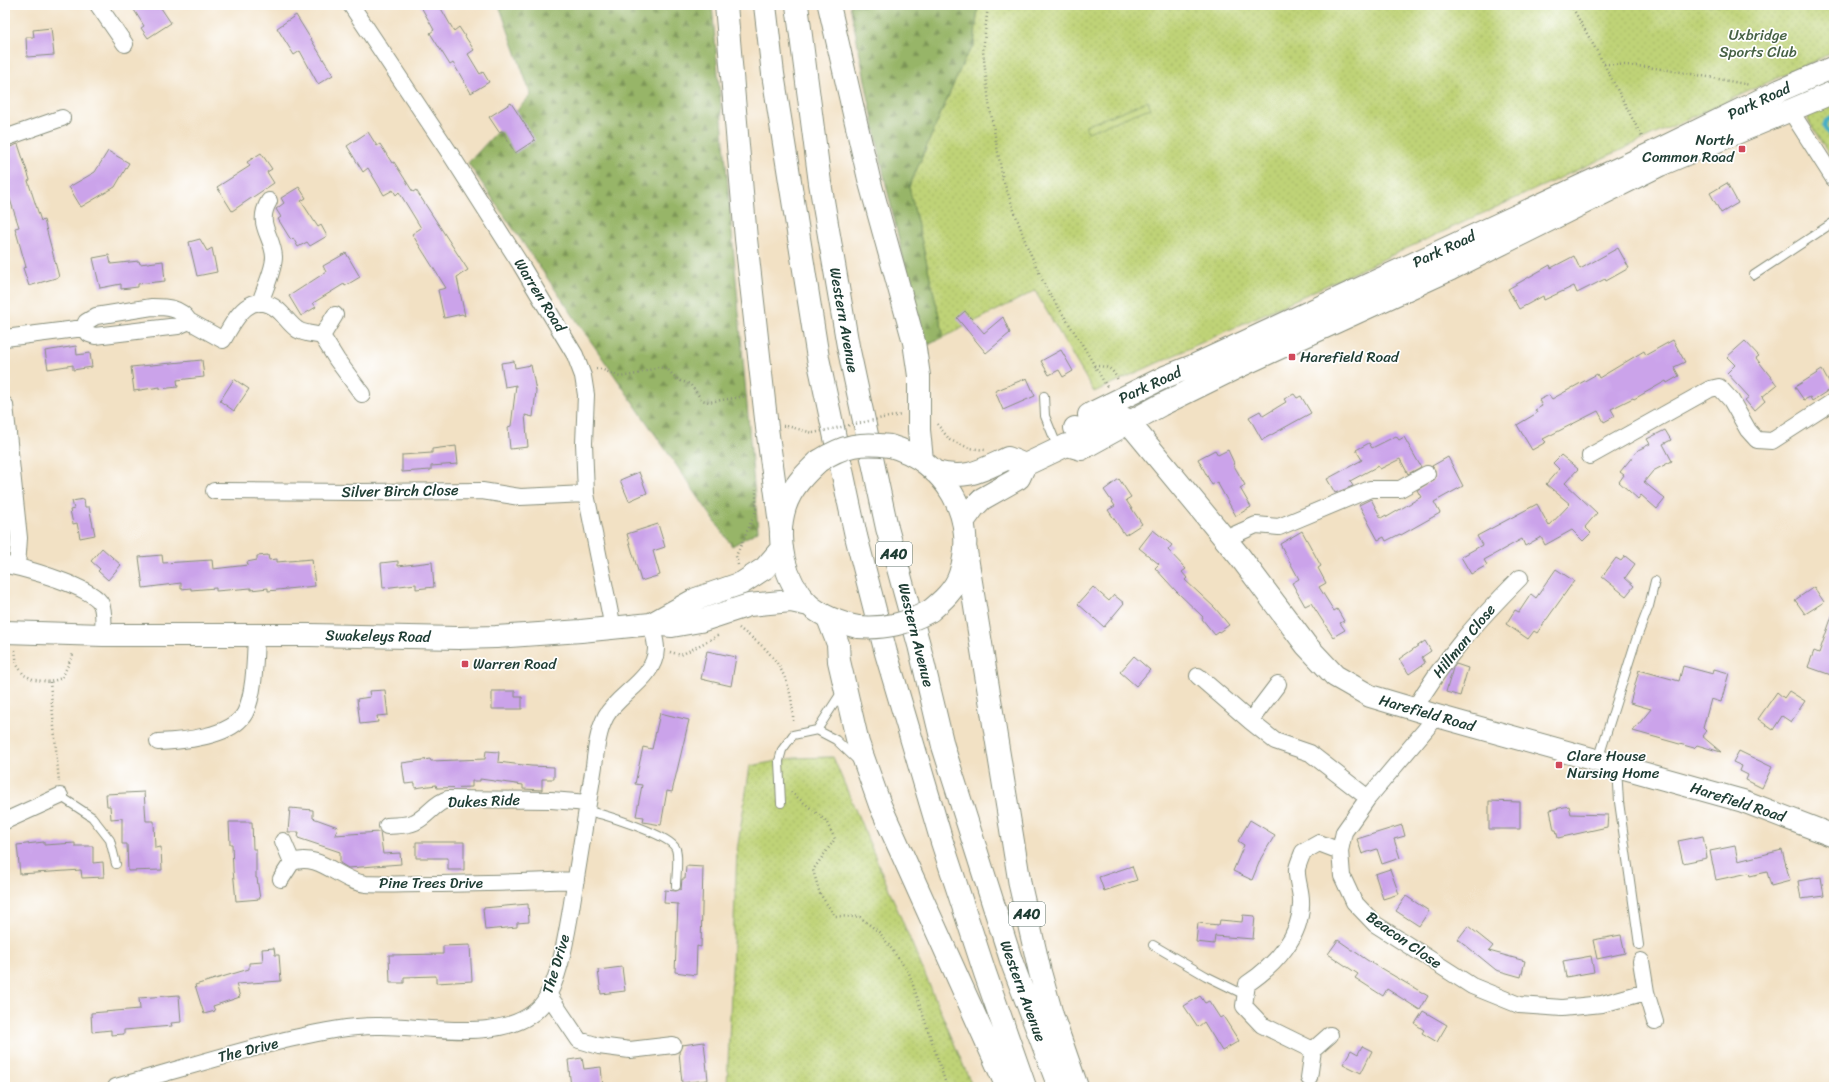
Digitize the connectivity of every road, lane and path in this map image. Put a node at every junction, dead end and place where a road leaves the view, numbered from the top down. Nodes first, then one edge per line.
1 (98, 5) edge
2 (350, 5) edge
3 (726, 5) edge
4 (764, 5) edge
5 (796, 5) edge
6 (829, 5) edge
7 (988, 5) edge
8 (1571, 5) edge
9 (125, 44) dead end
10 (1604, 64) junction
11 (1834, 67) edge
12 (1756, 86) dead end
13 (1834, 92) edge
14 (1790, 110) junction
15 (62, 118) dead end
16 (5, 138) edge
17 (1650, 154) junction
18 (1834, 179) edge
19 (269, 201) dead end
20 (1834, 222) edge
21 (1754, 275) dead end
22 (260, 303) junction
23 (334, 315) dead end
24 (189, 321) junction
25 (84, 328) junction
26 (322, 336) junction
27 (5, 338) edge
28 (1094, 366) junction
29 (581, 370) junction
30 (1118, 392) junction
31 (763, 393) junction
32 (362, 394) dead end
33 (1044, 396) dead end
34 (1834, 402) edge
35 (5, 405) edge
36 (907, 414) dead end
37 (935, 421) dead end
38 (1130, 423) junction
39 (781, 426) dead end
40 (1067, 440) junction
41 (982, 448) dead end
42 (1590, 456) dead end
43 (1024, 465) junction
44 (929, 466) junction
45 (1427, 474) dead end
46 (756, 482) dead end
47 (214, 492) dead end
48 (586, 494) junction
49 (963, 522) junction
50 (782, 539) junction
51 (1226, 539) junction
52 (966, 551) junction
53 (736, 556) dead end
54 (11, 566) edge
55 (1520, 578) dead end
56 (1655, 581) dead end
57 (809, 605) junction
58 (828, 618) junction
59 (651, 624) junction
60 (742, 624) dead end
61 (613, 628) junction
62 (10, 633) edge
63 (723, 633) dead end
64 (73, 634) junction
65 (256, 634) junction
66 (104, 635) junction
67 (656, 648) junction
68 (1198, 676) dead end
69 (50, 682) junction
70 (1278, 684) dead end
71 (845, 687) junction
72 (1414, 710) junction
73 (1437, 716) junction
74 (1250, 721) junction
75 (817, 730) junction
76 (792, 735) junction
77 (158, 742) dead end
78 (1608, 763) junction
79 (867, 771) junction
80 (780, 782) junction
81 (60, 796) junction
82 (1368, 798) junction
83 (781, 803) dead end
84 (587, 807) junction
85 (5, 822) edge
86 (387, 826) dead end
87 (1834, 836) edge
88 (283, 840) dead end
89 (1340, 851) junction
90 (292, 862) junction
91 (116, 864) dead end
92 (281, 879) dead end
93 (576, 880) junction
94 (676, 886) dead end
95 (1153, 945) dead end
96 (1639, 945) dead end
97 (1641, 961) dead end
98 (1646, 992) junction
99 (548, 994) junction
100 (1245, 995) junction
101 (1654, 1022) dead end
102 (1330, 1035) dead end
103 (673, 1045) dead end
104 (1313, 1050) junction
105 (1309, 1078) dead end
106 (116, 1087) edge
107 (947, 1087) edge
108 (1007, 1087) edge
109 (1025, 1087) edge
110 (1059, 1087) edge
111 (1078, 1087) edge

1 - 9 street
2 - 29 street, Warren Road
3 - 31 main road
4 - 109 main road, Western Avenue / A40
5 - 110 main road, Western Avenue / A40
6 - 44 main road
7 - 28 path
8 - 10 path
10 - 12 path
10 - 17 path
11 - 17 main road, Park Road
13 - 14 main road, Park Road
14 - 18 street
14 - 38 main road, Park Road
15 - 16 street
17 - 30 main road, Park Road
19 - 22 street
20 - 21 lane
22 - 24 street
22 - 26 street
23 - 26 street
24 - 25 street
24 - 25 street
25 - 27 street
26 - 32 street
28 - 30 path
28 - 30 path
29 - 31 path
29 - 48 street, Warren Road
30 - 40 main road, Park Road
31 - 50 main road
33 - 40 lane
34 - 42 street
35 - 54 street
36 - 39 path, bridge
37 - 41 path
38 - 40 main road, Park Road
38 - 51 main road, Harefield Road
40 - 43 main road, Park Road
43 - 44 main road
43 - 49 main road
44 - 49 main road
44 - 50 main road, bridge
45 - 51 street
46 - 53 path
47 - 48 street, Silver Birch Close
48 - 61 street, Warren Road
49 - 52 main road
50 - 57 main road
50 - 59 main road, Swakeleys Road
51 - 72 main road, Harefield Road
52 - 58 main road, bridge
52 - 111 main road, A40
54 - 66 street
55 - 72 street, Hillman Close
56 - 78 lane
57 - 58 main road
57 - 59 main road, Swakeleys Road
58 - 71 main road
59 - 61 main road, Swakeleys Road
59 - 67 street, The Drive
60 - 76 path
61 - 65 main road, Swakeleys Road
62 - 64 main road, Swakeleys Road
62 - 69 path
63 - 67 path
64 - 66 main road, Swakeleys Road
64 - 69 path
65 - 66 main road, Swakeleys Road
65 - 77 street
67 - 84 street, The Drive
68 - 74 street
69 - 81 path
70 - 74 street
71 - 75 lane
71 - 79 main road
72 - 73 main road, Harefield Road
73 - 78 main road, Harefield Road
73 - 82 street, Beacon Close
74 - 82 street
75 - 76 lane
75 - 79 lane
76 - 80 lane
78 - 87 main road, Harefield Road
78 - 96 lane
79 - 108 main road
80 - 83 lane
80 - 107 path
81 - 85 street
81 - 91 lane
82 - 89 street, Beacon Close
84 - 86 street, Dukes Ride
84 - 93 street, The Drive
84 - 94 lane
88 - 90 street
89 - 98 street, Beacon Close
89 - 100 street
90 - 92 street
90 - 93 street, Pine Trees Drive
93 - 99 street, The Drive
95 - 100 lane
97 - 98 street
98 - 101 street
99 - 103 street
99 - 106 street, The Drive
100 - 104 street
102 - 104 street
104 - 105 street

